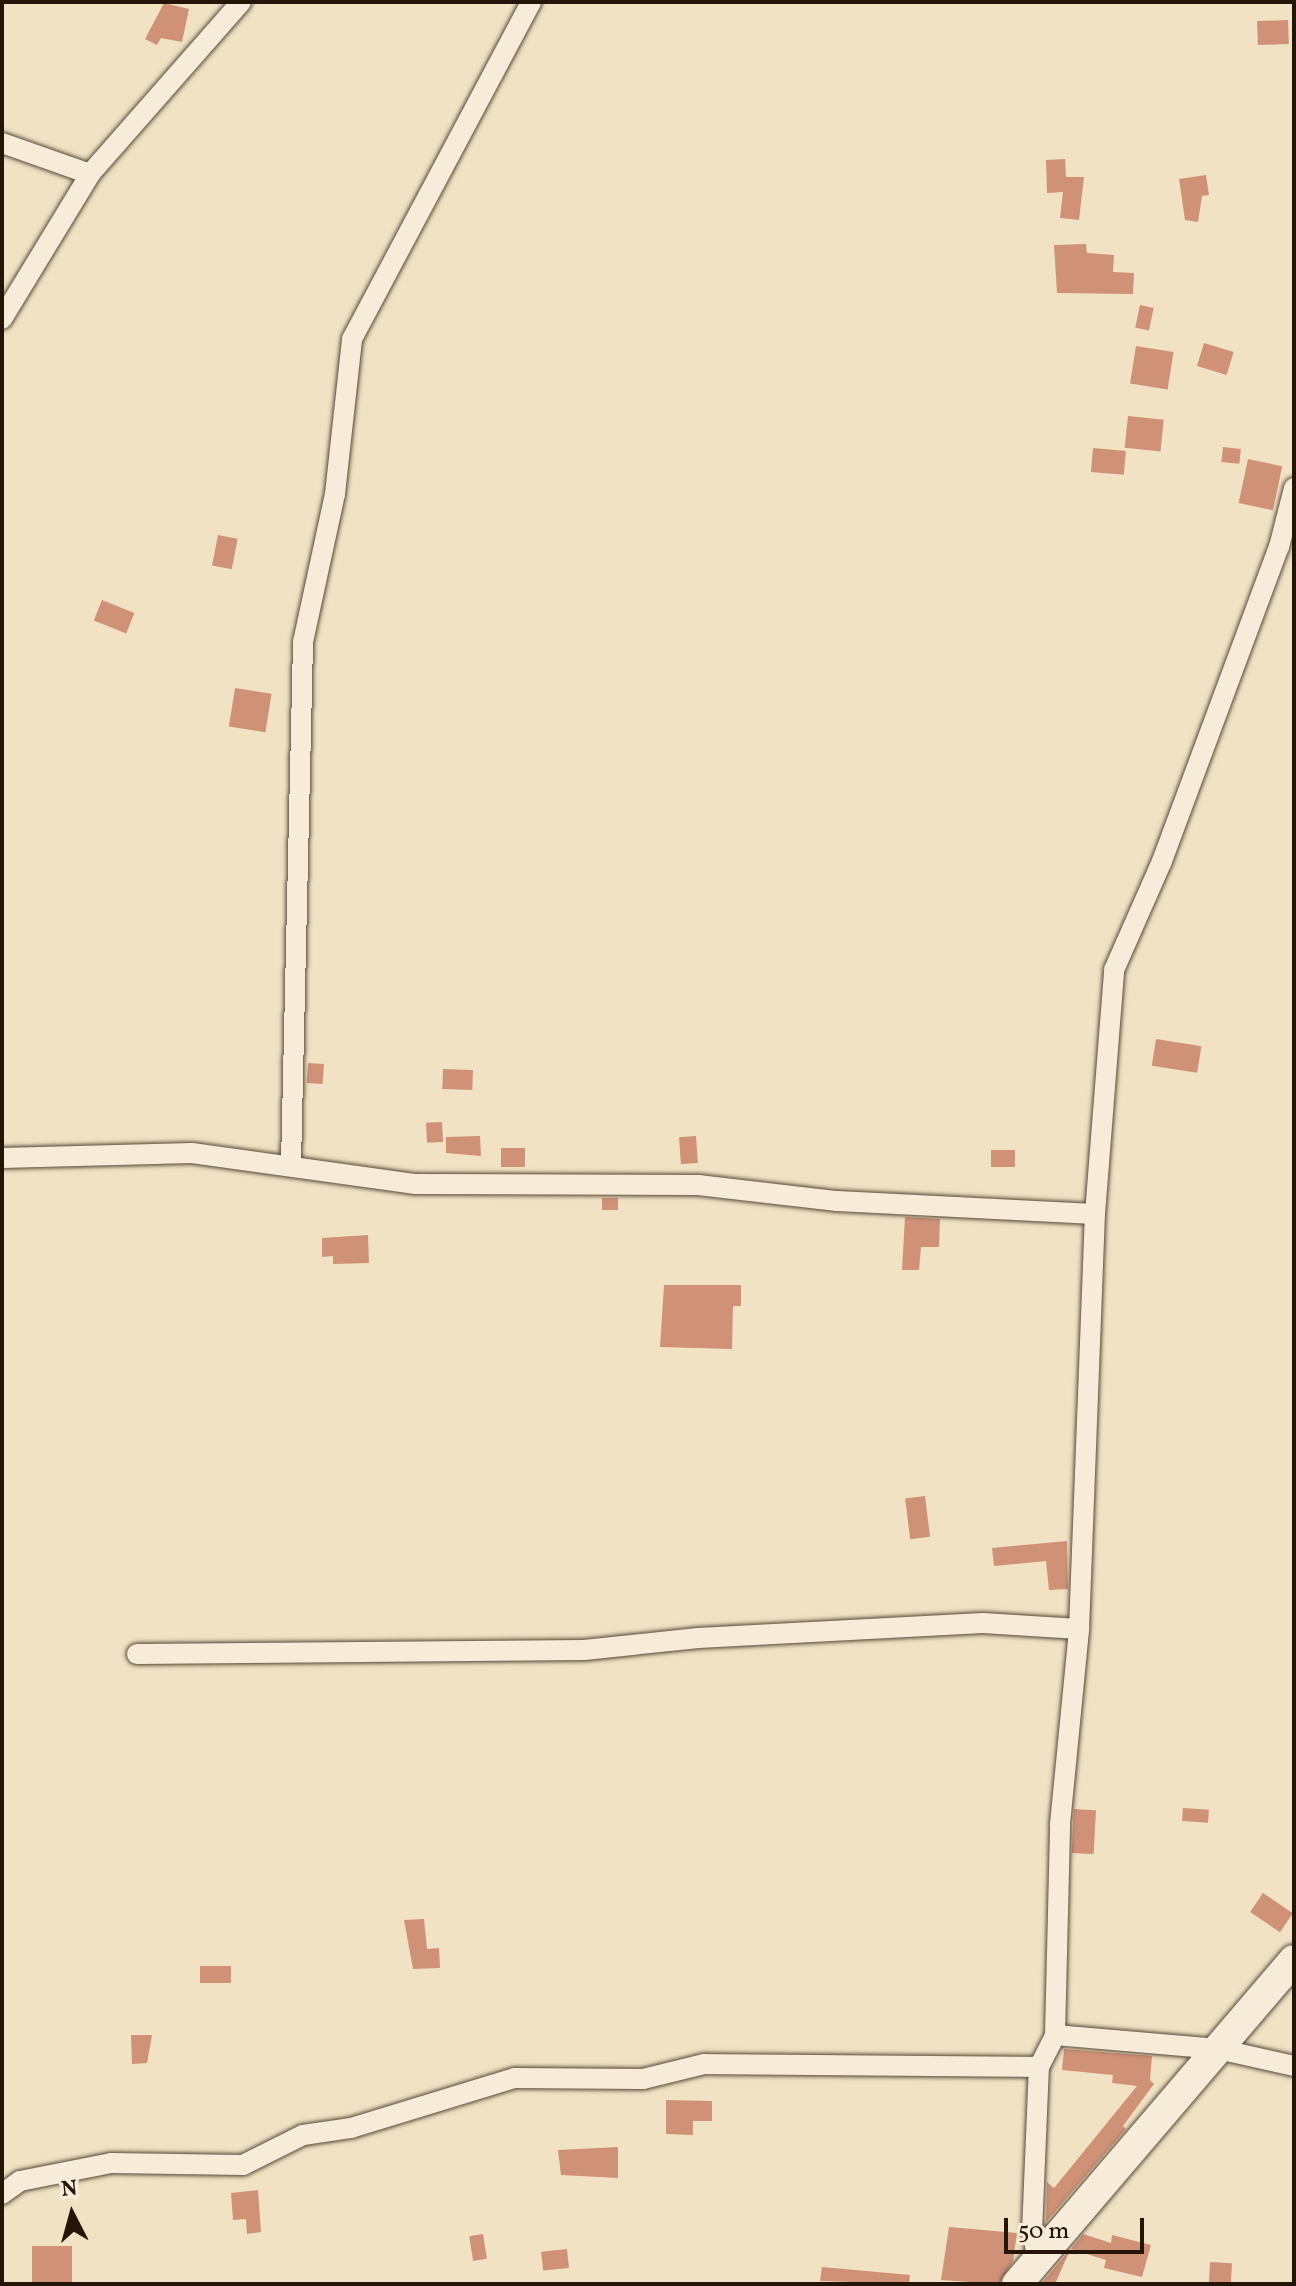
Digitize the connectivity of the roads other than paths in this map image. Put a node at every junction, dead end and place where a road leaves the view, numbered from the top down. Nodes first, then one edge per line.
1 (241, 2) edge
2 (531, 2) edge
3 (2, 143) edge
4 (90, 174) junction
5 (2, 319) edge
6 (1294, 488) edge
7 (2, 1158) edge
8 (291, 1164) junction
9 (1095, 1214) junction
10 (1079, 1629) junction
11 (137, 1654) dead end
12 (1294, 1960) edge
13 (1055, 2035) junction
14 (1218, 2049) junction
15 (1294, 2066) edge
16 (1039, 2067) junction
17 (2, 2194) edge
18 (1038, 2260) junction
19 (1017, 2284) edge

1 - 4 street
2 - 8 street
3 - 4 street
4 - 5 street
6 - 9 street
7 - 8 street
8 - 9 street
9 - 10 street
10 - 11 street
10 - 13 street
12 - 14 main road
13 - 14 street
13 - 16 street
14 - 15 street
14 - 18 main road
16 - 17 street
16 - 18 street
18 - 19 main road

